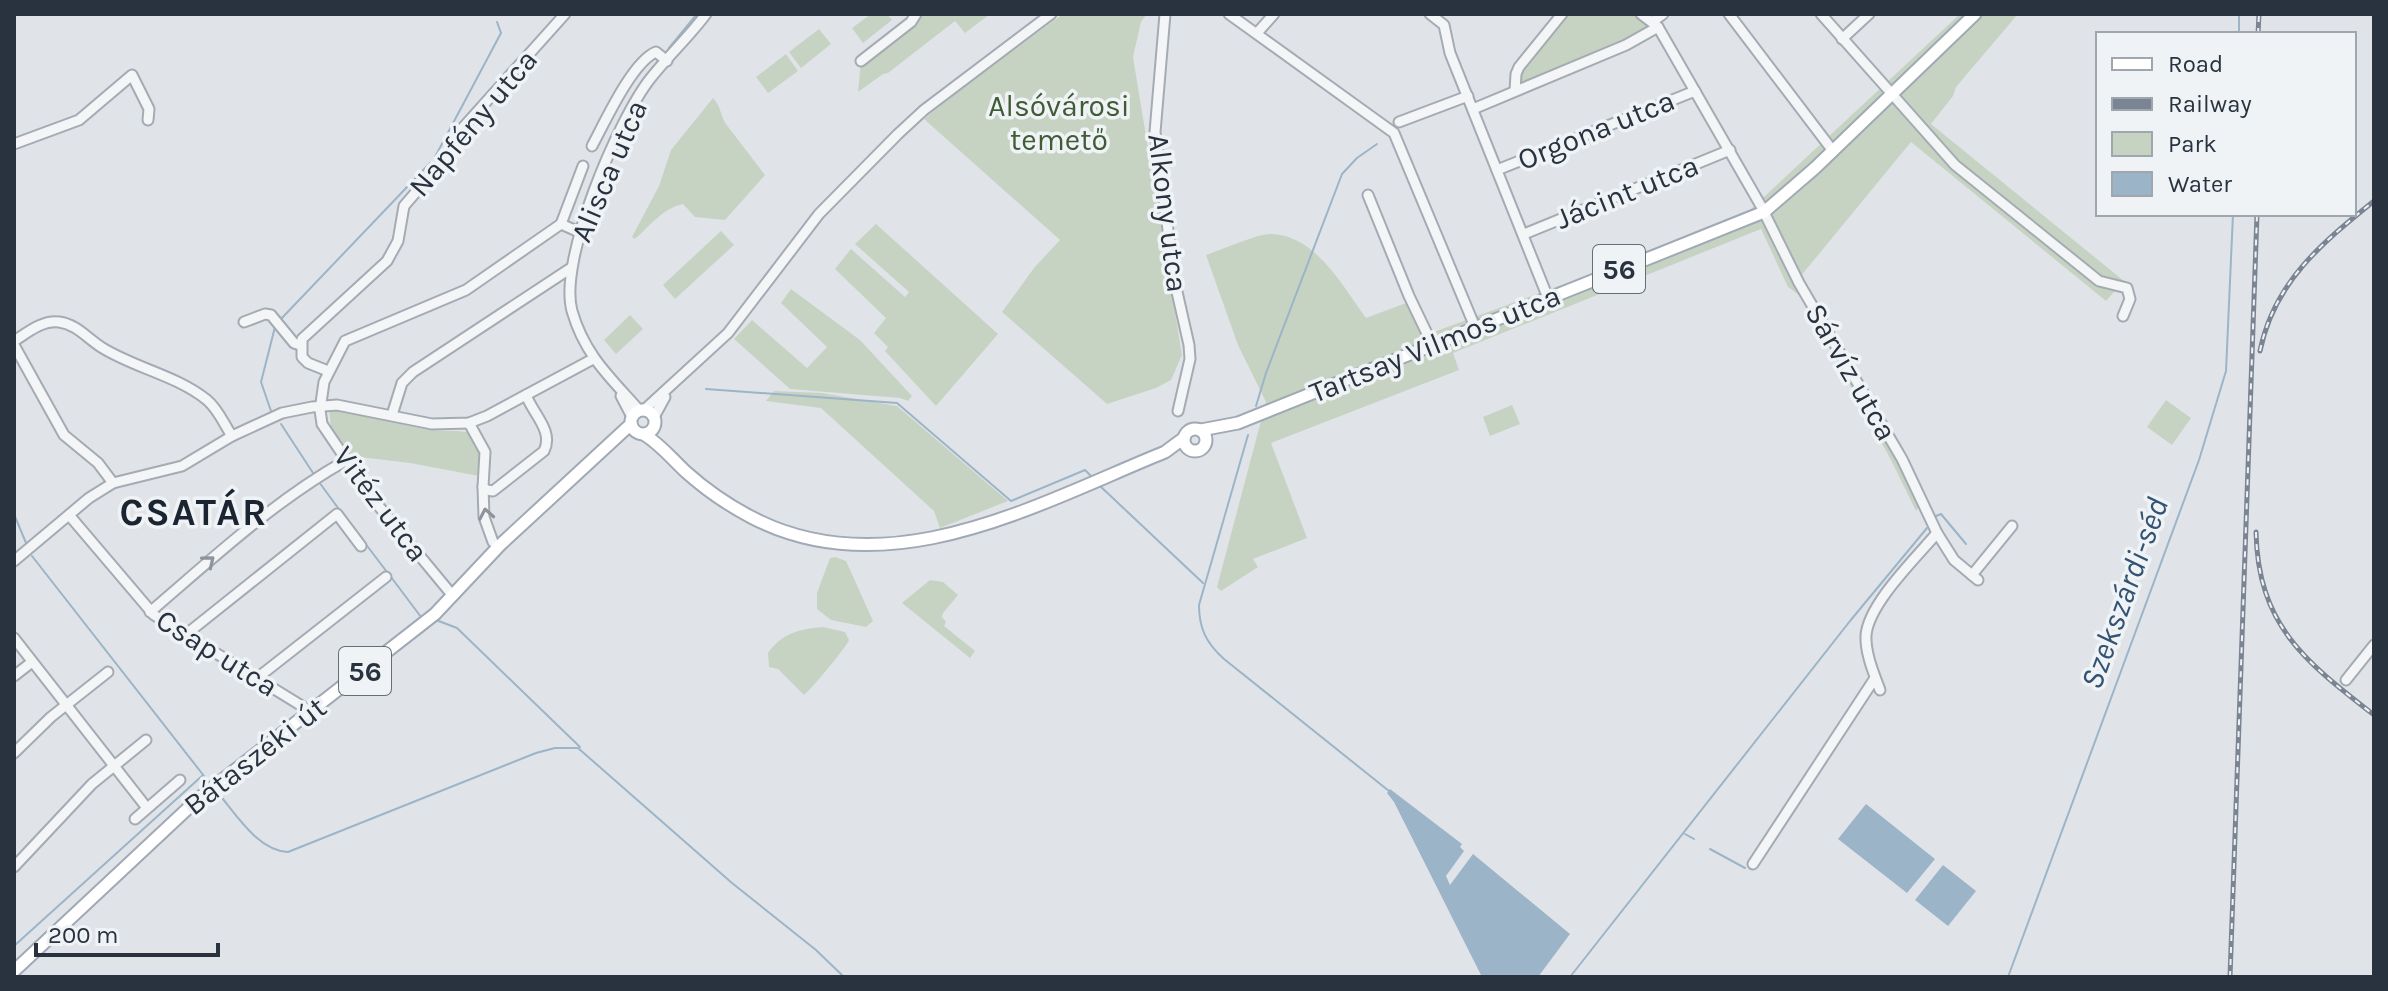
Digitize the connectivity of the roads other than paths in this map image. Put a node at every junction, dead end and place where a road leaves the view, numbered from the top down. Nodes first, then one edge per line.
1 (565, 14) edge
2 (706, 14) edge
3 (916, 14) edge
4 (1051, 14) edge
5 (1165, 14) edge
6 (1229, 14) edge
7 (1274, 14) edge
8 (1430, 14) edge
9 (1449, 14) edge
10 (1562, 14) edge
11 (1641, 14) edge
12 (1663, 14) edge
13 (1729, 14) edge
14 (1821, 14) edge
15 (1869, 14) edge
16 (1975, 14) edge
17 (1444, 25) junction
18 (1655, 25) junction
19 (1257, 33) junction
20 (1842, 39) junction
21 (667, 61) junction
22 (861, 61) dead end
23 (1515, 91) junction
24 (1695, 91) junction
25 (1892, 95) junction
26 (1468, 96) junction
27 (1473, 109) junction
28 (148, 120) dead end
29 (1399, 122) dead end
30 (14, 144) edge
31 (592, 146) dead end
32 (1730, 150) junction
33 (1833, 151) junction
34 (583, 166) dead end
35 (1497, 170) junction
36 (1368, 195) dead end
37 (1764, 212) junction
38 (561, 224) junction
39 (579, 232) junction
40 (1524, 234) junction
41 (571, 268) junction
42 (1548, 298) junction
43 (2123, 316) dead end
44 (244, 322) dead end
45 (1475, 327) junction
46 (14, 343) edge
47 (1432, 344) junction
48 (300, 345) junction
49 (593, 359) junction
50 (328, 371) junction
51 (526, 395) junction
52 (320, 406) junction
53 (1178, 411) dead end
54 (392, 415) junction
55 (643, 417) junction
56 (469, 423) junction
57 (1238, 423) junction
58 (1201, 430) junction
59 (642, 434) junction
60 (232, 436) junction
61 (1184, 438) junction
62 (1206, 443) junction
63 (606, 449) junction
64 (1191, 450) junction
65 (1165, 452) junction
66 (671, 456) junction
67 (345, 461) junction
68 (113, 483) junction
69 (483, 487) junction
70 (69, 515) junction
71 (2012, 526) dead end
72 (1937, 533) junction
73 (493, 542) dead end
74 (361, 546) dead end
75 (14, 561) edge
76 (386, 577) dead end
77 (453, 596) junction
78 (150, 612) junction
79 (184, 636) junction
80 (14, 638) edge
81 (2374, 645) edge
82 (32, 662) junction
83 (108, 672) dead end
84 (14, 676) edge
85 (1875, 678) junction
86 (256, 679) junction
87 (2346, 680) dead end
88 (1880, 690) dead end
89 (66, 704) junction
90 (310, 711) junction
91 (146, 740) dead end
92 (14, 753) edge
93 (115, 765) junction
94 (180, 780) dead end
95 (147, 808) junction
96 (135, 819) dead end
97 (1753, 864) dead end
98 (14, 867) edge
99 (14, 971) edge

1 - 48 street, Napfény utca
2 - 21 street, Alisca utca
3 - 22 street
4 - 55 street
5 - 53 street, Alkony utca
6 - 19 street
7 - 19 street
8 - 17 street
9 - 17 street
10 - 23 street
11 - 18 street
12 - 18 street
13 - 33 street
14 - 20 street
15 - 20 street
16 - 25 main road, Tartsay Vilmos utca / 56
17 - 26 street
18 - 23 street
18 - 24 street, Sárvíz utca
19 - 45 street
20 - 25 street
21 - 31 street
21 - 39 street, Alisca utca
23 - 27 street
24 - 32 street, Sárvíz utca
24 - 35 street, Orgona utca
25 - 33 main road, Tartsay Vilmos utca / 56
25 - 43 street
26 - 27 street
26 - 29 street
27 - 35 street
28 - 30 street
32 - 37 street, Sárvíz utca
32 - 40 street, Jácint utca
33 - 37 main road, Tartsay Vilmos utca / 56
34 - 38 street
35 - 40 street
36 - 47 street
37 - 42 main road, Tartsay Vilmos utca / 56
37 - 72 street, Sárvíz utca
38 - 39 street
38 - 50 street
39 - 41 street, Alisca utca
40 - 42 street
41 - 49 street, Alisca utca
41 - 54 street
42 - 45 main road, Tartsay Vilmos utca / 56
44 - 48 street
45 - 47 main road, Tartsay Vilmos utca / 56
46 - 60 street
46 - 68 street
47 - 57 main road, Tartsay Vilmos utca / 56
48 - 50 street
49 - 51 street
49 - 55 street, Alisca utca
50 - 52 street
51 - 56 street
51 - 69 street
52 - 54 street
52 - 60 street
52 - 67 street, Vitéz utca
54 - 56 street
55 - 59 main road, 56
55 - 59 main road, 56
55 - 63 main road, 56
55 - 66 main road, 56
56 - 69 street
57 - 58 main road, 56
57 - 62 main road, 56
58 - 61 main road, 56
58 - 62 main road
59 - 63 main road, 56
59 - 66 main road, 56
60 - 68 street
61 - 64 main road
61 - 65 main road, 56
62 - 64 main road, 56
63 - 77 main road, Bátaszéki út / 56
64 - 65 main road, 56
65 - 66 main road, 56
67 - 77 street, Vitéz utca
78 -> 67 street
68 - 70 street
73 -> 69 street
70 - 75 street
70 - 78 street, Csap utca
71 - 72 street, Sárvíz utca
72 - 85 street
74 - 79 street
76 - 86 street
77 - 90 main road, Bátaszéki út / 56
78 - 79 street, Csap utca
79 - 86 street, Csap utca
80 - 82 street
81 - 87 street
82 - 84 street
82 - 89 street
83 - 89 street
85 - 88 street
85 - 97 street
86 - 90 street, Csap utca
89 - 92 street
89 - 93 street
90 - 99 main road, Bátaszéki út / 56
91 - 93 street
93 - 95 street
93 - 98 street
94 - 95 street
95 - 96 street

